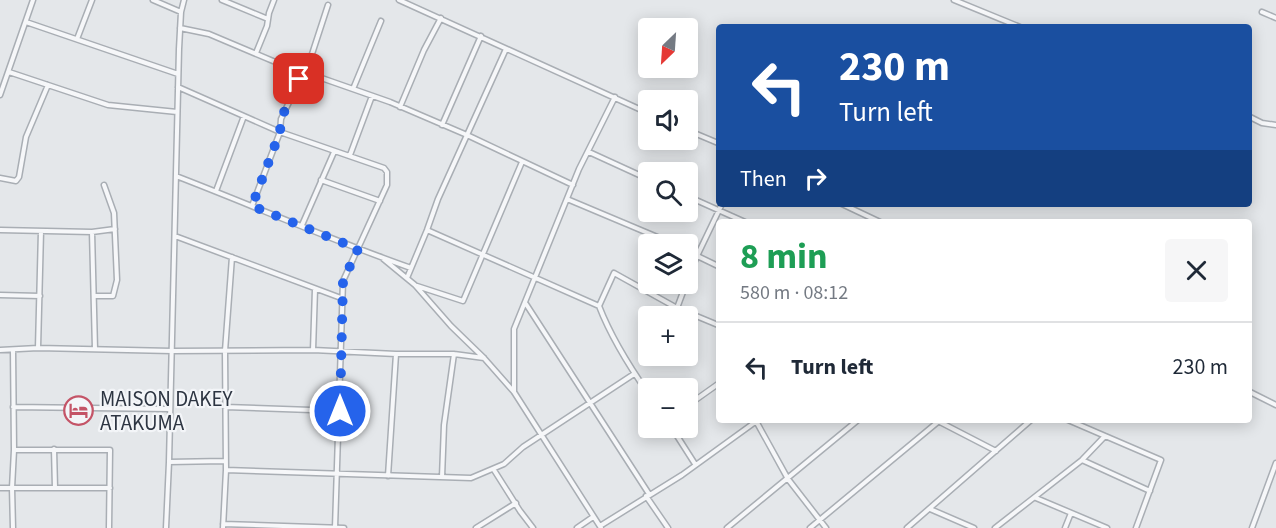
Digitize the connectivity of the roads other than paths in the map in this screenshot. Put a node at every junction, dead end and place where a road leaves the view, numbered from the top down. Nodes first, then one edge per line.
1 (33, 0) edge
2 (92, 0) edge
3 (153, 0) edge
4 (184, 0) edge
5 (222, 0) edge
6 (274, 0) edge
7 (399, 0) edge
8 (954, 0) edge
9 (328, 5) dead end
10 (181, 12) junction
11 (1262, 12) dead end
12 (441, 18) junction
13 (1276, 18) edge
14 (268, 19) junction
15 (381, 21) dead end
16 (26, 22) junction
17 (1013, 24) edge
18 (180, 28) junction
19 (481, 36) junction
20 (77, 39) junction
21 (506, 49) junction
22 (256, 53) junction
23 (9, 72) junction
24 (304, 72) junction
25 (178, 74) junction
26 (48, 85) junction
27 (178, 87) junction
28 (353, 89) junction
29 (0, 95) edge
30 (372, 96) junction
31 (615, 97) junction
32 (400, 107) junction
33 (638, 107) edge
34 (177, 112) junction
35 (244, 116) junction
36 (1252, 118) edge
37 (442, 125) junction
38 (1276, 125) edge
39 (280, 132) junction
40 (467, 135) junction
41 (698, 135) edge
42 (716, 142) edge
43 (334, 152) junction
44 (589, 152) junction
45 (350, 155) junction
46 (522, 162) junction
47 (638, 174) edge
48 (176, 176) junction
49 (0, 178) edge
50 (321, 180) junction
51 (104, 185) dead end
52 (573, 185) junction
53 (216, 191) junction
54 (567, 199) junction
55 (380, 201) junction
56 (698, 201) edge
57 (252, 206) junction
58 (721, 207) edge
59 (848, 207) edge
60 (719, 211) junction
61 (738, 219) edge
62 (874, 219) edge
63 (302, 225) junction
64 (115, 229) junction
65 (0, 230) edge
66 (427, 230) junction
67 (42, 231) junction
68 (92, 232) junction
69 (650, 234) edge
70 (175, 236) junction
71 (358, 249) junction
72 (698, 254) edge
73 (481, 255) junction
74 (698, 256) edge
75 (232, 257) junction
76 (381, 257) junction
77 (716, 265) edge
78 (411, 268) junction
79 (406, 278) junction
80 (536, 278) junction
81 (415, 285) junction
82 (315, 289) junction
83 (0, 295) edge
84 (40, 296) junction
85 (94, 296) junction
86 (341, 298) junction
87 (526, 303) junction
88 (599, 306) junction
89 (673, 306) edge
90 (698, 317) edge
91 (716, 324) edge
92 (38, 348) junction
93 (95, 349) junction
94 (0, 350) edge
95 (14, 350) junction
96 (313, 350) junction
97 (172, 351) junction
98 (225, 351) junction
99 (340, 351) junction
100 (396, 354) junction
101 (454, 354) junction
102 (484, 357) junction
103 (634, 374) junction
104 (638, 379) edge
105 (716, 385) edge
106 (514, 393) junction
107 (1252, 393) edge
108 (698, 398) edge
109 (589, 402) junction
110 (1276, 405) edge
111 (13, 406) junction
112 (225, 407) junction
113 (170, 409) junction
114 (340, 411) junction
115 (754, 423) edge
116 (758, 423) edge
117 (854, 423) edge
118 (936, 423) edge
119 (942, 423) edge
120 (1028, 423) edge
121 (1075, 423) edge
122 (542, 435) junction
123 (1105, 436) junction
124 (678, 438) edge
125 (54, 449) junction
126 (14, 450) junction
127 (996, 451) junction
128 (1082, 460) junction
129 (224, 461) junction
130 (169, 462) junction
131 (1276, 463) edge
132 (695, 464) junction
133 (226, 470) junction
134 (494, 470) junction
135 (337, 475) junction
136 (388, 476) junction
137 (442, 477) junction
138 (788, 479) junction
139 (0, 488) edge
140 (12, 488) junction
141 (55, 488) junction
142 (110, 488) junction
143 (1150, 491) junction
144 (648, 495) junction
145 (1035, 498) junction
146 (516, 503) junction
147 (930, 509) junction
148 (1071, 513) junction
149 (593, 517) junction
150 (821, 520) junction
151 (223, 526) edge
152 (600, 527) edge
153 (13, 528) edge
154 (109, 528) edge
155 (166, 528) edge
156 (335, 528) edge
157 (344, 528) edge
158 (476, 528) edge
159 (533, 528) edge
160 (577, 528) edge
161 (668, 528) edge
162 (727, 528) edge
163 (810, 528) edge
164 (826, 528) edge
165 (907, 528) edge
166 (974, 528) edge
167 (995, 528) edge
168 (1065, 528) edge
169 (1107, 528) edge
170 (1136, 528) edge
171 (1252, 528) edge

1 - 16 street
2 - 20 street
3 - 10 street
4 - 10 street
5 - 14 street
6 - 14 street
7 - 12 street
8 - 17 street
9 - 24 street
10 - 18 street
11 - 13 street
12 - 19 street
12 - 32 street
14 - 22 street
15 - 28 street
16 - 20 street
16 - 23 street
18 - 22 street
18 - 25 street
19 - 21 street
19 - 37 street
20 - 25 street
21 - 31 street
21 - 40 street
22 - 24 street
23 - 26 street
23 - 29 street
24 - 28 street
24 - 39 street
25 - 27 street
26 - 34 street
26 - 49 street
27 - 34 street
27 - 35 street
28 - 30 street
30 - 32 street
30 - 45 street
31 - 33 street
31 - 44 street
32 - 37 street
34 - 48 street
35 - 39 street
35 - 53 street
36 - 38 street
37 - 40 street
39 - 43 street
39 - 57 street
40 - 46 street
40 - 66 street
41 - 42 street
43 - 45 street
43 - 50 street
44 - 47 street
44 - 52 street
45 - 55 street
46 - 52 street
46 - 73 street
48 - 53 street
48 - 70 street
50 - 55 street
50 - 63 street
51 - 64 street
52 - 54 street
53 - 57 street
54 - 69 street
54 - 80 street
55 - 71 street
56 - 60 street
57 - 63 street
58 - 60 street
59 - 62 street
60 - 61 street
60 - 72 street
63 - 71 street
64 - 68 street
64 - 85 street
65 - 67 street
66 - 73 street
66 - 78 street
67 - 68 street
67 - 84 street
68 - 85 street
70 - 75 street
70 - 97 street
71 - 76 street
71 - 86 street
73 - 80 street
73 - 81 street
74 - 77 street
75 - 82 street
75 - 98 street
76 - 78 street
76 - 79 street
78 - 79 street
79 - 81 street
80 - 87 street
80 - 88 street
81 - 102 street
82 - 86 street
82 - 96 street
83 - 84 street
84 - 92 street
85 - 93 street
86 - 99 street
87 - 106 street
87 - 109 street
88 - 89 street
88 - 103 street
90 - 91 street
92 - 93 street
92 - 95 street
93 - 97 street
94 - 95 street
95 - 111 street
96 - 98 street
96 - 99 street
97 - 98 street
97 - 113 street
98 - 112 street
99 - 100 street
99 - 114 street
100 - 101 street
100 - 136 street
101 - 102 street
101 - 137 street
102 - 106 street
103 - 104 street
103 - 109 street
105 - 108 street
106 - 122 street
107 - 110 street
109 - 122 street
109 - 144 street
111 - 113 street
111 - 126 street
112 - 114 street
112 - 129 street
113 - 130 street
114 - 135 street
115 - 132 street
116 - 138 street
117 - 138 street
118 - 150 street
119 - 127 street
120 - 127 street
121 - 123 street
122 - 134 street
122 - 149 street
123 - 128 street
123 - 143 street
124 - 132 street
125 - 126 street
125 - 141 street
125 - 142 street
126 - 140 street
127 - 147 street
128 - 143 street
128 - 145 street
129 - 130 street
129 - 133 street
130 - 155 street
131 - 171 street
132 - 144 street
133 - 135 street
133 - 151 street
134 - 137 street
134 - 146 street
135 - 136 street
135 - 156 street
136 - 137 street
138 - 150 street
138 - 162 street
139 - 140 street
140 - 141 street
140 - 153 street
141 - 142 street
142 - 154 street
143 - 170 street
144 - 152 street
144 - 161 street
145 - 148 street
145 - 167 street
146 - 158 street
146 - 159 street
147 - 165 street
147 - 166 street
148 - 168 street
148 - 169 street
149 - 152 street
149 - 160 street
150 - 163 street
150 - 164 street
151 - 156 street
156 - 157 street

